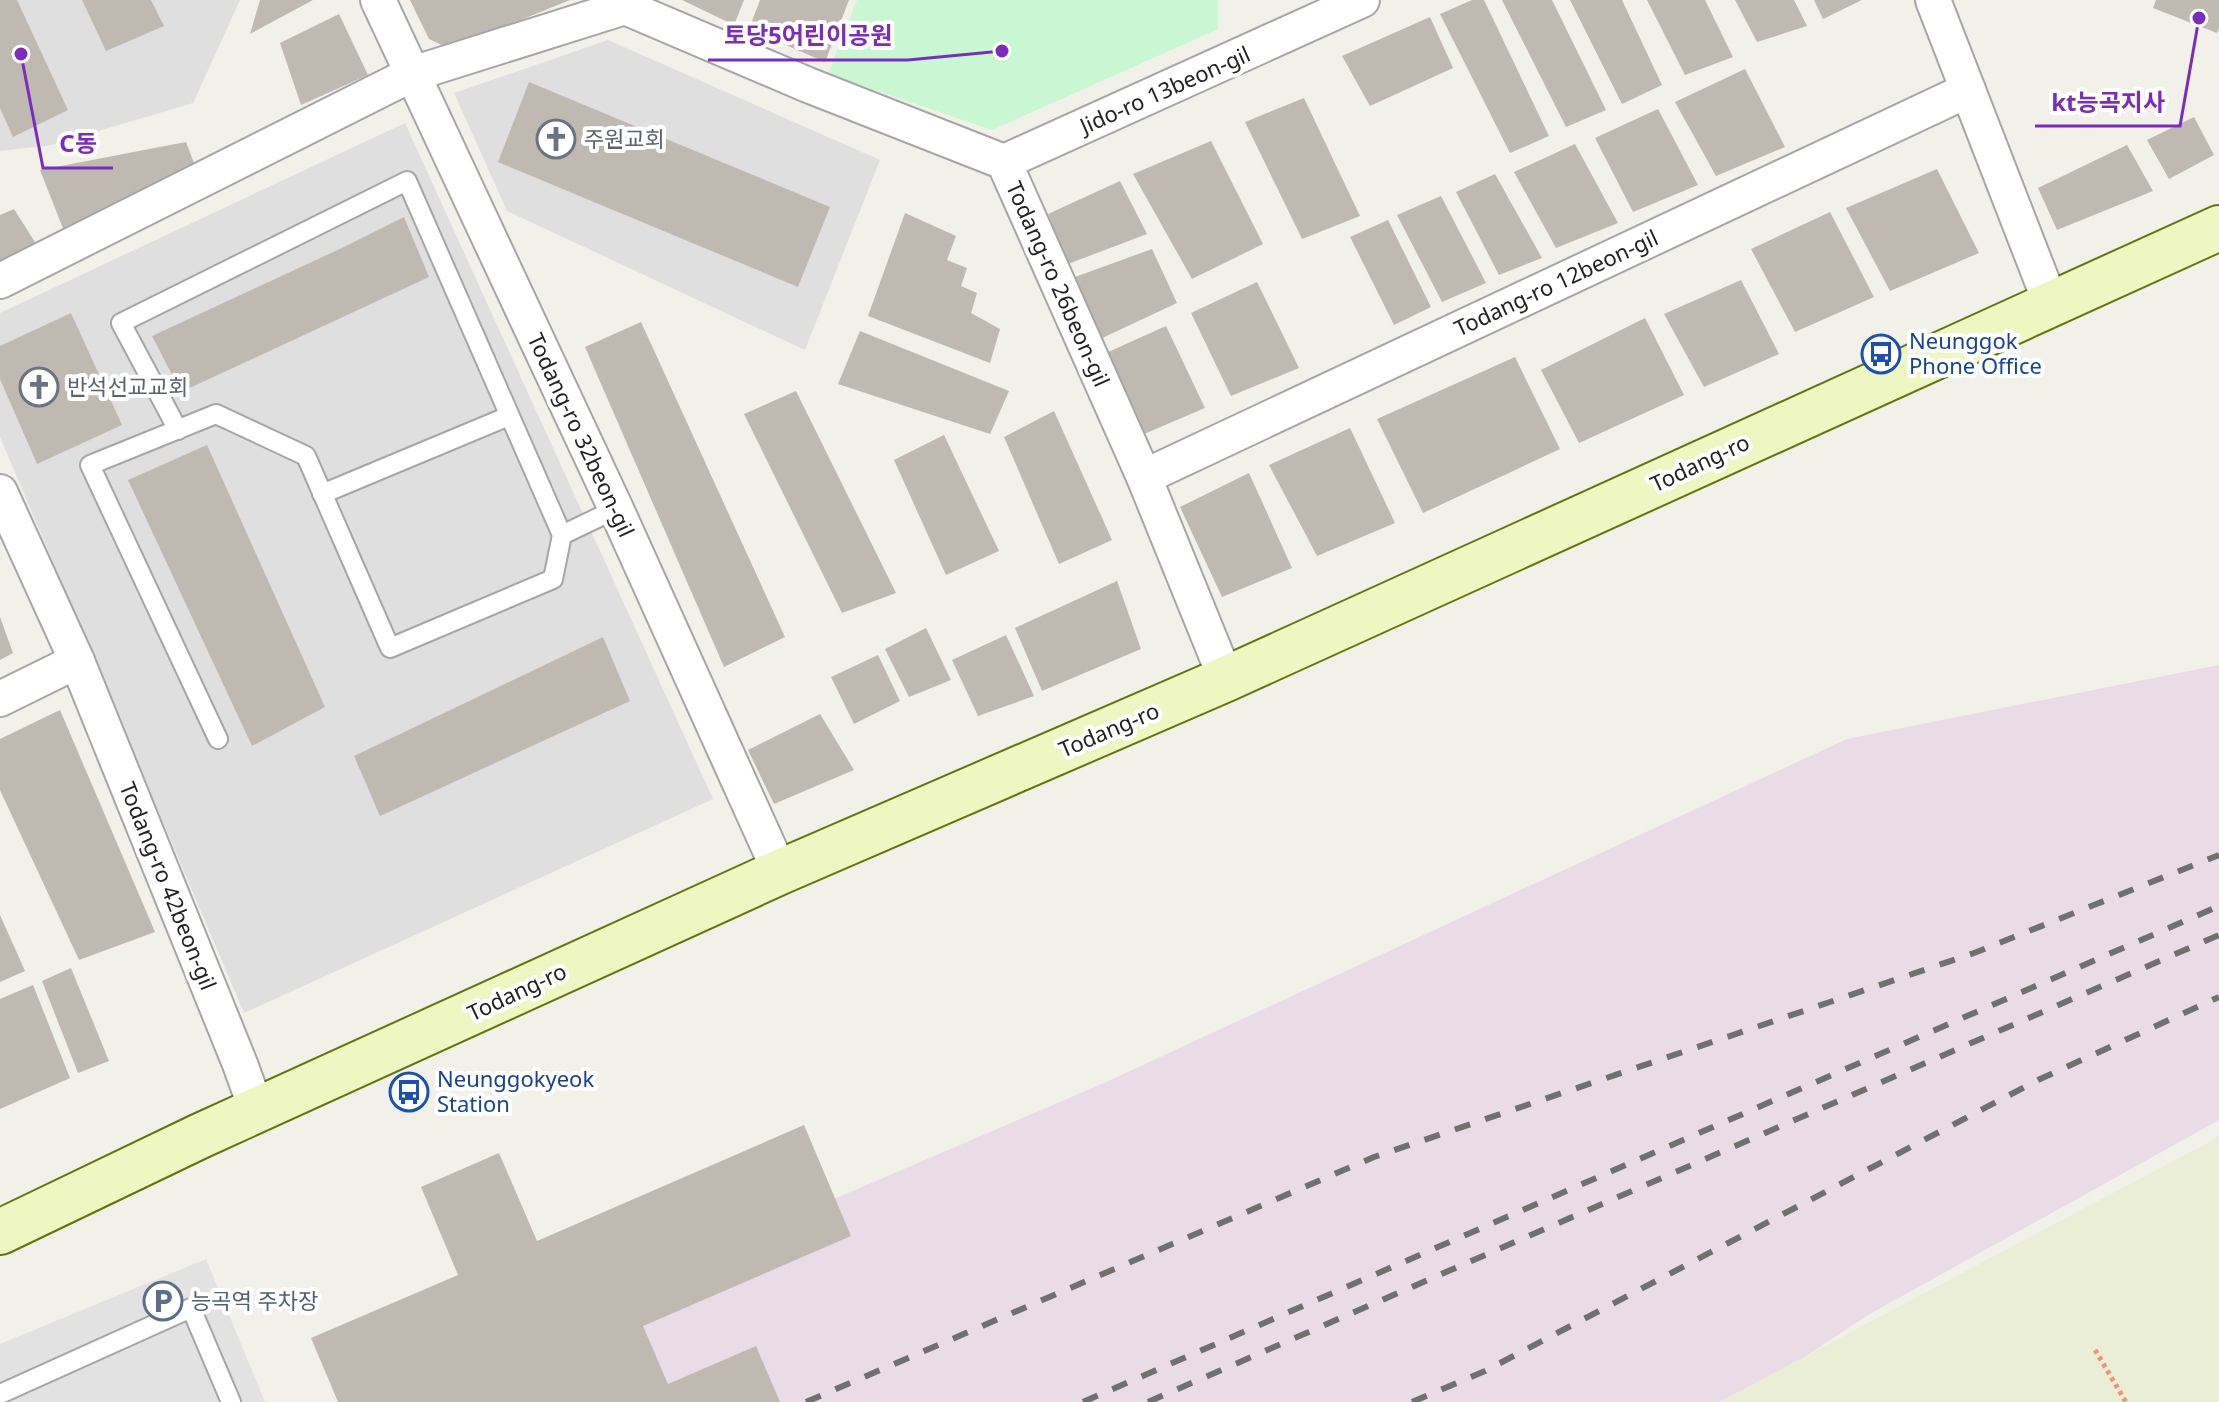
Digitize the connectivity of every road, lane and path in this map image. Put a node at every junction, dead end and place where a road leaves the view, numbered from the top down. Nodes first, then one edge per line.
1 (378, 0) edge
2 (1362, 0) edge
3 (1933, 0) edge
4 (1318, 9) edge
5 (412, 74) junction
6 (1968, 90) junction
7 (1004, 162) junction
8 (2219, 228) edge
9 (0, 281) edge
10 (2051, 304) junction
11 (509, 416) junction
12 (178, 430) junction
13 (1144, 477) junction
14 (0, 492) edge
15 (322, 494) junction
16 (616, 509) junction
17 (562, 535) junction
18 (77, 661) junction
19 (1226, 679) junction
20 (0, 699) edge
21 (218, 739) dead end
22 (780, 872) junction
23 (257, 1111) junction
24 (0, 1232) edge
25 (2095, 1350) dead end
26 (0, 1394) edge
27 (231, 1402) edge
28 (2126, 1402) edge

1 - 5 street, Todang-ro 32beon-gil
2 - 4 street, Jido-ro 13beon-gil
3 - 6 street
4 - 7 street, Jido-ro 13beon-gil
5 - 7 street, Todang-ro 26beon-gil
5 - 9 street, Todang-ro 26beon-gil
5 - 16 street, Todang-ro 32beon-gil
6 - 10 street
6 - 13 street, Todang-ro 12beon-gil
7 - 13 street, Todang-ro 26beon-gil
8 - 10 main road, Todang-ro
10 - 19 main road, Todang-ro
11 - 12 lane
11 - 15 lane
11 - 17 lane
12 - 15 lane
12 - 21 lane
13 - 19 street, Todang-ro 26beon-gil
14 - 18 street, Todang-ro 42beon-gil
15 - 17 lane
16 - 17 lane
16 - 22 street, Todang-ro 32beon-gil
18 - 20 street
18 - 23 street, Todang-ro 42beon-gil
19 - 22 main road, Todang-ro
22 - 23 main road, Todang-ro
23 - 24 main road, Todang-ro
25 - 28 path
26 - 27 lane

